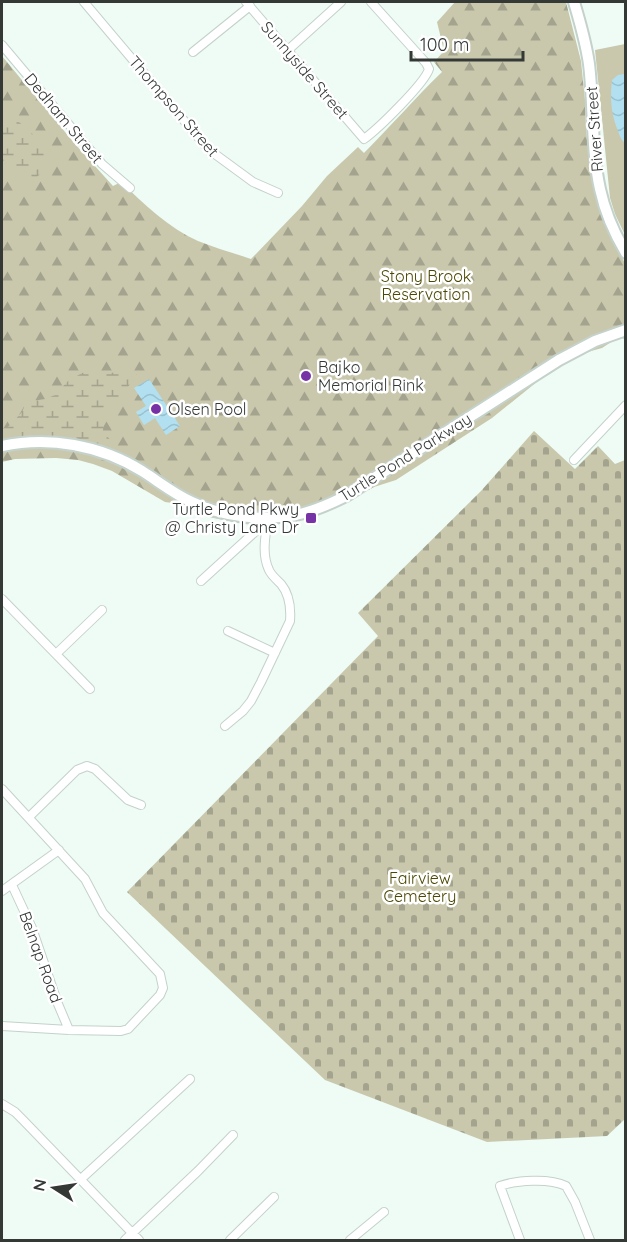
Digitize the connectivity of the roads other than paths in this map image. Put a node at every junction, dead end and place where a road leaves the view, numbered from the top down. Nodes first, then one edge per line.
1 (84, 2) edge
2 (341, 2) edge
3 (371, 2) edge
4 (574, 2) edge
5 (248, 4) edge
6 (2, 45) edge
7 (288, 50) junction
8 (193, 52) dead end
9 (130, 188) dead end
10 (278, 193) dead end
11 (626, 253) edge
12 (626, 330) edge
13 (626, 405) edge
14 (2, 447) edge
15 (574, 460) dead end
16 (268, 517) junction
17 (201, 581) dead end
18 (2, 599) edge
19 (102, 610) dead end
20 (228, 631) dead end
21 (275, 653) junction
22 (56, 654) junction
23 (90, 689) dead end
24 (225, 726) dead end
25 (2, 789) edge
26 (141, 805) dead end
27 (29, 817) junction
28 (59, 850) junction
29 (12, 885) junction
30 (2, 891) edge
31 (2, 1026) edge
32 (69, 1030) junction
33 (190, 1078) dead end
34 (2, 1104) edge
35 (233, 1135) dead end
36 (81, 1179) junction
37 (274, 1197) dead end
38 (384, 1212) dead end
39 (132, 1234) junction
40 (125, 1240) edge
41 (139, 1240) edge
42 (230, 1240) edge
43 (350, 1240) edge
44 (520, 1240) edge
45 (590, 1240) edge

1 - 10 street, Thompson Street
2 - 7 street
3 - 7 street, Sunnyside Street
4 - 11 main road, River Street
5 - 7 street, Sunnyside Street
5 - 8 street
6 - 9 street, Dedham Street
12 - 16 main road, Turtle Pond Parkway
13 - 15 street
14 - 16 main road, Turtle Pond Parkway
16 - 17 street
16 - 21 street
18 - 22 street
19 - 22 street
20 - 21 street
21 - 24 street
22 - 23 street
25 - 27 street
26 - 27 street
27 - 28 street
28 - 29 street
28 - 32 street
29 - 30 street
29 - 32 street, Belnap Road
31 - 32 street
33 - 36 street
34 - 36 street
35 - 39 street
36 - 39 street
37 - 42 street
38 - 43 street
39 - 40 street
39 - 41 street
44 - 45 street

